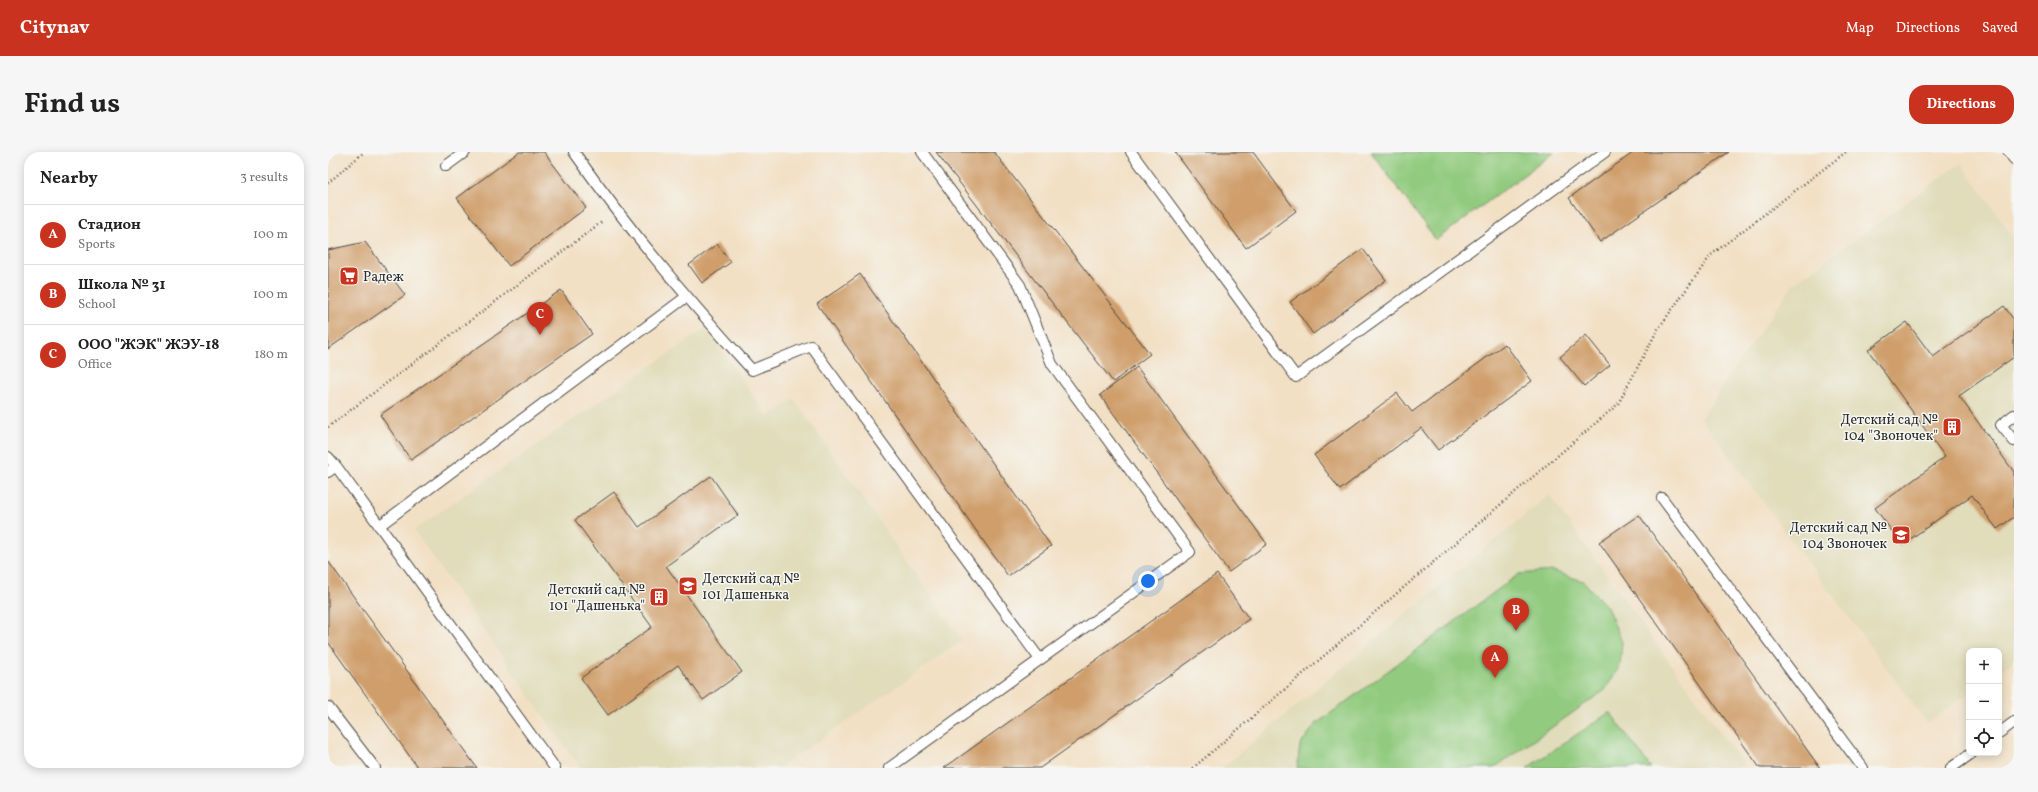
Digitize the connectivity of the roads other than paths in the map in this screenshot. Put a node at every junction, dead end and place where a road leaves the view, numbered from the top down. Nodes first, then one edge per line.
1 (465, 152) edge
2 (574, 152) edge
3 (922, 152) edge
4 (1131, 152) edge
5 (1605, 152) edge
6 (2009, 152) edge
7 (2014, 159) edge
8 (446, 166) dead end
9 (686, 297) junction
10 (2014, 415) edge
11 (2014, 441) edge
12 (328, 457) edge
13 (332, 469) edge
14 (1662, 498) dead end
15 (379, 526) junction
16 (1040, 658) junction
17 (328, 707) edge
18 (2014, 722) edge
19 (2002, 731) edge
20 (1968, 756) edge
21 (375, 768) edge
22 (555, 768) edge
23 (889, 768) edge
24 (1863, 768) edge
25 (1951, 768) edge

1 - 8 lane
2 - 9 lane
3 - 16 lane
4 - 5 lane
6 - 7 lane
9 - 15 lane
9 - 16 lane
10 - 11 lane
12 - 13 lane
13 - 15 lane
14 - 24 lane
15 - 22 lane
16 - 23 lane
17 - 21 lane
18 - 19 lane
20 - 25 lane

